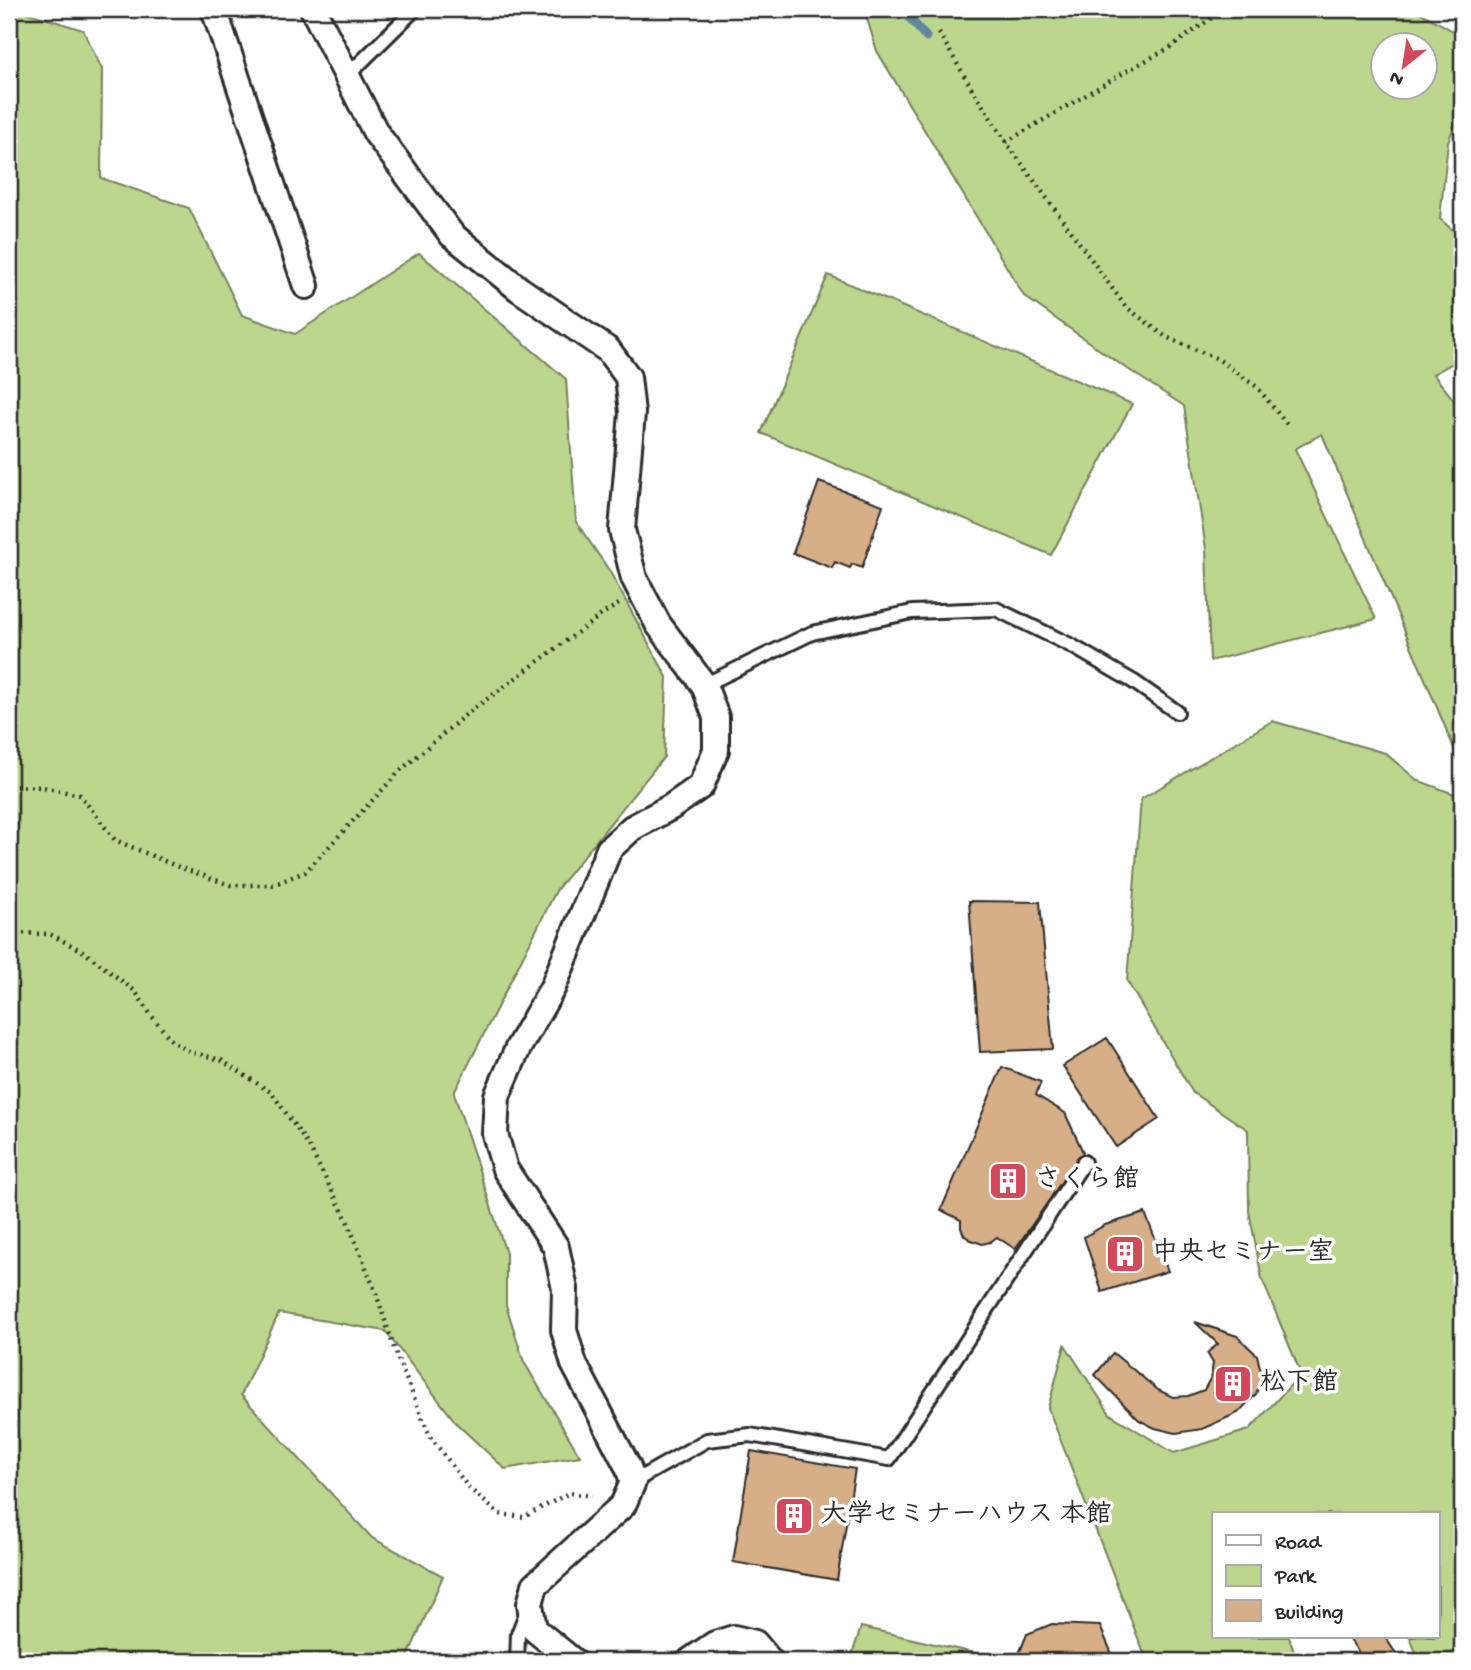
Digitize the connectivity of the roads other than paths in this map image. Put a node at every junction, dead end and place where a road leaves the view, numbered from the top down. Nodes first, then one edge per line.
1 (214, 9) edge
2 (313, 9) edge
3 (415, 9) edge
4 (347, 76) junction
5 (306, 286) dead end
6 (704, 685) junction
7 (1177, 712) dead end
8 (1084, 1162) dead end
9 (628, 1493) junction
10 (530, 1604) junction
11 (517, 1661) edge
12 (573, 1661) edge
13 (690, 1661) edge
14 (770, 1661) edge

1 - 5 street
2 - 4 street
3 - 4 lane
4 - 6 street
6 - 7 lane
6 - 9 street
8 - 9 lane
9 - 10 street
10 - 11 lane
10 - 12 street
13 - 14 street

